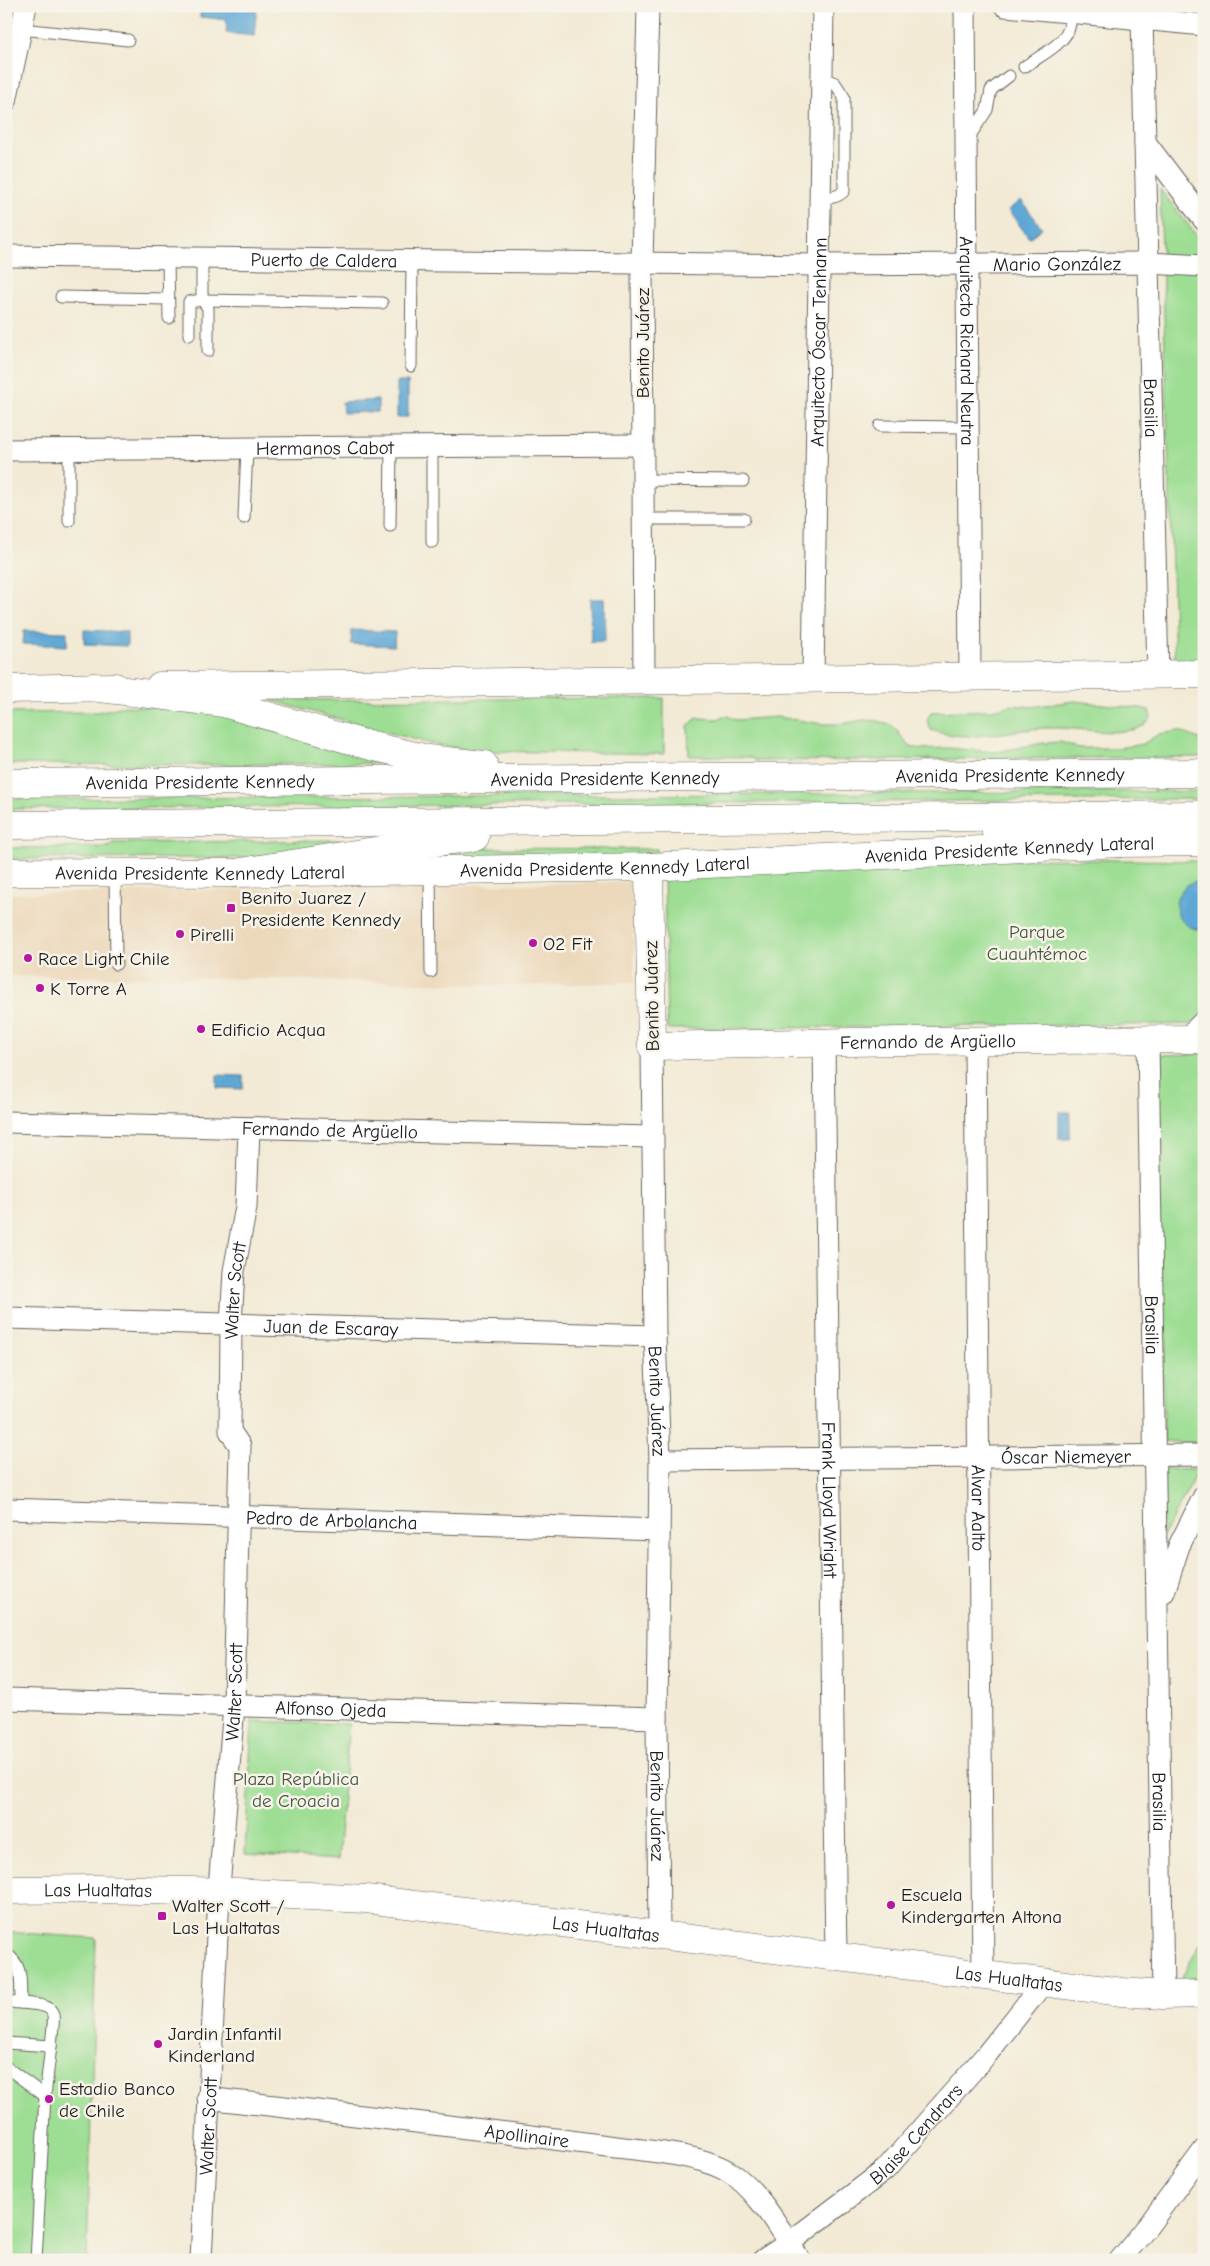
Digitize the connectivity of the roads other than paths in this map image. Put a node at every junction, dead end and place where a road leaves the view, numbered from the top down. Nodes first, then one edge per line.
1 (26, 6) edge
2 (648, 6) edge
3 (823, 6) edge
4 (965, 6) edge
5 (1005, 6) edge
6 (1067, 12) junction
7 (1142, 19) junction
8 (1204, 25) edge
9 (21, 29) junction
10 (128, 40) dead end
11 (1024, 67) dead end
12 (1009, 76) dead end
13 (6, 101) edge
14 (966, 142) junction
15 (1145, 142) junction
16 (1204, 220) edge
17 (6, 256) edge
18 (168, 259) junction
19 (202, 259) junction
20 (412, 261) junction
21 (642, 263) junction
22 (1148, 263) junction
23 (819, 265) junction
24 (967, 265) junction
25 (1204, 266) edge
26 (61, 297) dead end
27 (168, 299) junction
28 (202, 300) junction
29 (382, 303) dead end
30 (169, 318) dead end
31 (189, 335) dead end
32 (208, 351) dead end
33 (411, 366) dead end
34 (880, 426) dead end
35 (968, 427) junction
36 (642, 445) junction
37 (391, 447) junction
38 (432, 447) junction
39 (247, 448) junction
40 (69, 449) junction
41 (6, 450) edge
42 (643, 480) junction
43 (743, 480) dead end
44 (244, 518) dead end
45 (744, 519) dead end
46 (643, 520) junction
47 (69, 521) dead end
48 (390, 526) dead end
49 (432, 542) dead end
50 (1158, 674) junction
51 (1204, 674) edge
52 (970, 676) junction
53 (813, 678) junction
54 (644, 680) junction
55 (92, 687) junction
56 (6, 689) edge
57 (1204, 773) edge
58 (630, 779) junction
59 (6, 783) edge
60 (1204, 815) edge
61 (821, 818) junction
62 (602, 821) junction
63 (6, 825) edge
64 (1204, 842) edge
65 (1120, 843) junction
66 (649, 867) junction
67 (430, 870) junction
68 (115, 871) junction
69 (6, 872) edge
70 (235, 873) junction
71 (116, 964) dead end
72 (431, 972) dead end
73 (1204, 1014) edge
74 (1192, 1039) edge
75 (1148, 1040) junction
76 (824, 1042) junction
77 (975, 1042) junction
78 (652, 1046) junction
79 (6, 1122) edge
80 (249, 1128) junction
81 (652, 1137) junction
82 (6, 1318) edge
83 (231, 1324) junction
84 (655, 1336) junction
85 (1204, 1455) edge
86 (1155, 1457) junction
87 (979, 1458) junction
88 (829, 1459) junction
89 (660, 1460) junction
90 (1204, 1496) edge
91 (6, 1509) edge
92 (237, 1516) junction
93 (659, 1530) junction
94 (1158, 1609) junction
95 (6, 1699) edge
96 (234, 1706) junction
97 (656, 1718) junction
98 (6, 1890) edge
99 (219, 1891) junction
100 (659, 1935) junction
101 (6, 1954) edge
102 (836, 1957) junction
103 (983, 1975) junction
104 (1044, 1982) junction
105 (1204, 1994) edge
106 (1163, 1995) junction
107 (6, 2002) edge
108 (21, 2003) junction
109 (6, 2043) edge
110 (51, 2046) junction
111 (6, 2067) edge
112 (45, 2096) junction
113 (208, 2098) junction
114 (1204, 2150) edge
115 (794, 2252) edge
116 (36, 2260) edge
117 (201, 2260) edge
118 (763, 2260) edge
119 (1120, 2260) edge

1 - 9 street
2 - 21 street, Benito Juárez
3 - 23 street, Arquitecto Óscar Tenhann
4 - 14 street, Arquitecto Richard Neutra
5 - 6 street
6 - 7 street
6 - 11 lane
7 - 8 street
7 - 15 street, Brasilia
9 - 10 lane
9 - 13 street
12 - 14 lane
14 - 24 street, Arquitecto Richard Neutra
15 - 16 street
15 - 22 street, Brasilia
17 - 18 street, Puerto de Caldera
18 - 19 street, Puerto de Caldera
18 - 27 lane
19 - 20 street, Puerto de Caldera
19 - 28 lane
20 - 21 street, Puerto de Caldera
20 - 33 lane
21 - 23 street, Mario González
21 - 36 street, Benito Juárez
22 - 24 street, Mario González
22 - 25 street, Mario González
22 - 50 street, Brasilia
23 - 24 street, Mario González
23 - 53 street, Arquitecto Óscar Tenhann
24 - 35 street, Arquitecto Richard Neutra
26 - 27 lane
27 - 30 lane
28 - 29 lane
28 - 31 lane
28 - 32 lane
34 - 35 lane
35 - 52 street, Arquitecto Richard Neutra
36 - 38 street, Hermanos Cabot
36 - 42 street, Benito Juárez
37 - 38 street, Hermanos Cabot
37 - 39 street, Hermanos Cabot
37 - 48 lane
38 - 49 lane
39 - 40 street, Hermanos Cabot
39 - 44 lane
40 - 41 street, Hermanos Cabot
40 - 47 lane
42 - 43 lane
42 - 46 street, Benito Juárez
45 - 46 lane
46 - 54 street, Benito Juárez
50 - 51 main road
50 - 52 main road
52 - 53 main road
53 - 54 main road
54 - 55 main road
55 - 56 main road
55 - 58 main road
57 - 58 main road, Avenida Presidente Kennedy
58 - 59 main road, Avenida Presidente Kennedy
60 - 61 main road
61 - 62 main road
61 - 65 main road
62 - 63 main road
62 - 70 main road
64 - 65 main road, Avenida Presidente Kennedy Lateral
65 - 66 main road, Avenida Presidente Kennedy Lateral
66 - 67 main road, Avenida Presidente Kennedy Lateral
66 - 78 main road, Benito Juárez
67 - 70 main road, Avenida Presidente Kennedy Lateral
67 - 72 lane
68 - 69 main road, Avenida Presidente Kennedy Lateral
68 - 70 main road, Avenida Presidente Kennedy Lateral
68 - 71 lane
73 - 74 lane
74 - 75 main road, Fernando de Argüello
75 - 77 main road, Fernando de Argüello
75 - 86 street, Brasilia
76 - 77 main road, Fernando de Argüello
76 - 78 main road, Fernando de Argüello
76 - 88 street, Frank Lloyd Wright
77 - 87 street, Alvar Aalto
78 - 81 street, Benito Juárez
79 - 80 street, Fernando de Argüello
80 - 81 street, Fernando de Argüello
80 - 83 street, Walter Scott
81 - 84 street, Benito Juárez
82 - 83 street, Juan de Escaray
83 - 84 street, Juan de Escaray
83 - 92 street, Walter Scott
84 - 89 street, Benito Juárez
85 - 86 street, Óscar Niemeyer
86 - 87 street, Óscar Niemeyer
86 - 94 street, Brasilia
87 - 88 street, Óscar Niemeyer
87 - 103 street, Alvar Aalto
88 - 89 street, Óscar Niemeyer
88 - 102 street, Frank Lloyd Wright
89 - 93 street, Benito Juárez
90 - 94 street, Brasilia
91 - 92 street, Pedro de Arbolancha
92 - 93 street, Pedro de Arbolancha
92 - 96 street, Walter Scott
93 - 97 street, Benito Juárez
94 - 106 street, Brasilia
95 - 96 street, Alfonso Ojeda
96 - 97 street, Alfonso Ojeda
96 - 99 street, Walter Scott
97 - 100 street, Benito Juárez
98 - 99 main road, Las Hualtatas
99 - 100 main road, Las Hualtatas
99 - 113 street, Walter Scott
100 - 102 main road, Las Hualtatas
101 - 108 lane
102 - 103 main road, Las Hualtatas
103 - 104 main road, Las Hualtatas
104 - 106 main road, Las Hualtatas
104 - 115 street, Blaise Cendrars
105 - 106 main road, Las Hualtatas
107 - 108 lane
108 - 110 lane
109 - 110 lane
110 - 112 lane
111 - 112 lane
112 - 116 lane
113 - 115 street, Apollinaire
113 - 117 street, Walter Scott
114 - 119 street
115 - 118 street, Blaise Cendrars

